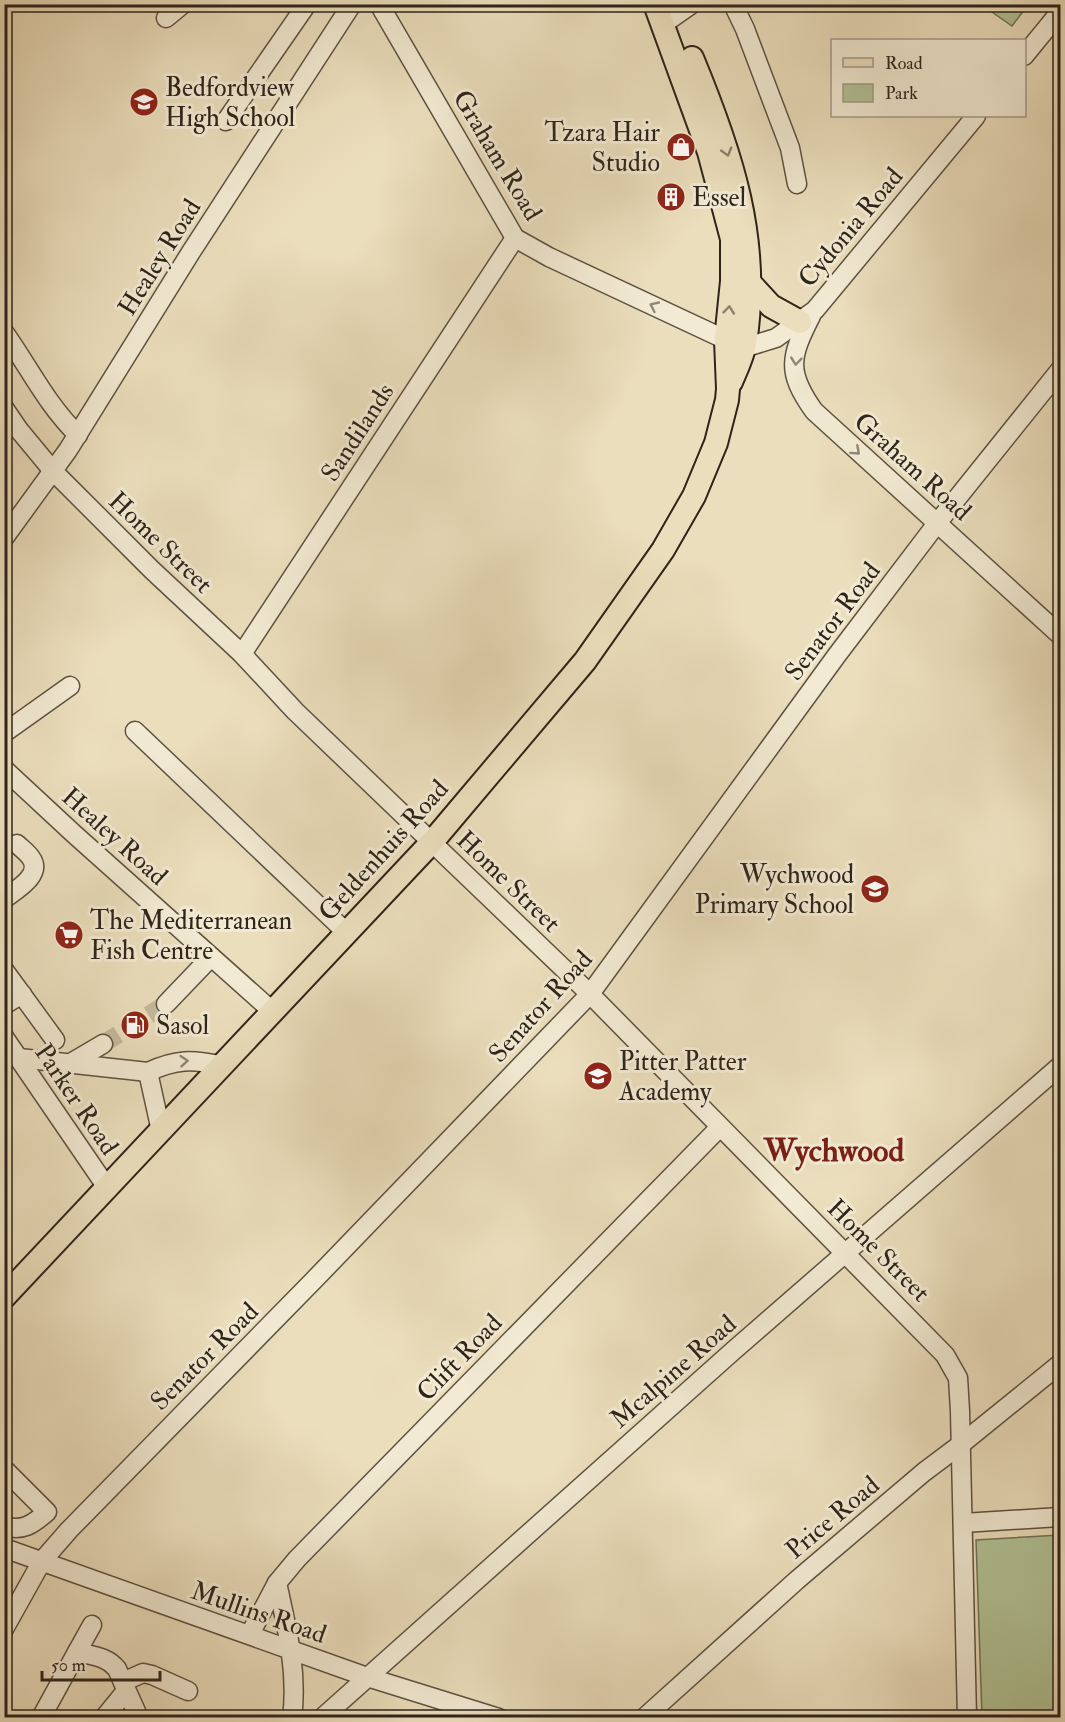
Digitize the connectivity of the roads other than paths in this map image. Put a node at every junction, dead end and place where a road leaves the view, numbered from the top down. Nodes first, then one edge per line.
1 (183, 4) edge
2 (307, 4) edge
3 (379, 4) edge
4 (692, 4) edge
5 (733, 4) edge
6 (351, 5) edge
7 (1060, 12) edge
8 (662, 13) edge
9 (166, 18) dead end
10 (1026, 54) edge
11 (975, 117) edge
12 (226, 121) dead end
13 (797, 184) dead end
14 (732, 201) junction
15 (515, 238) junction
16 (749, 282) junction
17 (808, 316) junction
18 (4, 332) edge
19 (736, 343) junction
20 (1060, 370) edge
21 (4, 408) edge
22 (78, 435) junction
23 (52, 471) junction
24 (938, 522) junction
25 (5, 536) edge
26 (1060, 634) edge
27 (242, 654) junction
28 (70, 686) dead end
29 (135, 731) dead end
30 (4, 733) edge
31 (4, 769) edge
32 (432, 842) junction
33 (17, 844) dead end
34 (4, 899) edge
35 (347, 933) junction
36 (211, 957) junction
37 (4, 969) edge
38 (590, 993) junction
39 (22, 994) junction
40 (166, 1004) tunnel mouth
41 (4, 1005) edge
42 (272, 1011) junction
43 (4, 1037) edge
44 (55, 1040) dead end
45 (103, 1044) tunnel mouth
46 (19, 1058) junction
47 (69, 1064) junction
48 (223, 1065) junction
49 (1060, 1066) edge
50 (148, 1072) junction
51 (720, 1127) junction
52 (161, 1131) junction
53 (108, 1188) junction
54 (847, 1254) junction
55 (4, 1297) edge
56 (1060, 1364) edge
57 (960, 1446) junction
58 (4, 1469) edge
59 (47, 1512) junction
60 (1060, 1517) edge
61 (963, 1523) junction
62 (4, 1526) edge
63 (69, 1530) junction
64 (4, 1548) edge
65 (42, 1561) junction
66 (277, 1583) junction
67 (92, 1625) dead end
68 (4, 1629) edge
69 (250, 1634) junction
70 (291, 1649) junction
71 (77, 1652) junction
72 (367, 1677) junction
73 (124, 1687) junction
74 (188, 1691) dead end
75 (42, 1716) edge
76 (104, 1718) edge
77 (139, 1718) edge
78 (292, 1718) edge
79 (322, 1718) edge
80 (499, 1718) edge
81 (644, 1718) edge
82 (967, 1718) edge

1 - 9 street
2 - 12 street
3 - 15 street, Graham Road
4 - 8 street
5 - 13 street
6 - 22 street, Healey Road
7 - 10 street
8 - 14 main road, Geldenhuis Road
11 - 17 street, Cydonia Road
14 - 16 main road, Geldenhuis Road
19 -> 14 main road, Geldenhuis Road
19 -> 15 street, Graham Road
15 - 27 street, Sandilands
16 - 17 main road
16 - 19 main road, Geldenhuis Road
17 - 19 street, Cydonia Road
17 -> 24 street, Graham Road
18 - 22 street
19 - 32 main road, Geldenhuis Road
20 - 24 street, Senator Road
21 - 23 street, Home Street
22 - 23 street, Healey Road
23 - 25 street, Healey Road
23 - 27 street, Home Street
24 - 26 street, Graham Road
24 - 38 street, Senator Road
27 - 32 street, Home Street
28 - 30 street
29 - 35 street
31 - 36 street, Healey Road
32 - 35 main road, Geldenhuis Road
32 - 38 street, Home Street
33 - 34 street
35 - 42 main road, Geldenhuis Road
36 - 40 street
36 - 42 street, Healey Road
37 - 39 street
38 - 51 street, Home Street
38 - 63 street, Senator Road
39 - 41 street
39 - 44 street
42 - 48 main road, Geldenhuis Road
43 - 46 street, Parker Road
45 - 47 street
46 - 47 street
46 - 53 street, Parker Road
47 - 50 street
50 -> 48 street
48 - 52 main road, Geldenhuis Road
49 - 54 street, Mcalpine Road
50 - 52 street
51 - 54 street, Home Street
51 - 66 street, Clift Road
52 - 53 main road, Geldenhuis Road
53 - 55 main road, Geldenhuis Road
54 - 57 street, Home Street
54 - 72 street, Mcalpine Road
56 - 57 street, Price Road
57 - 61 street, Home Street
57 - 81 street, Price Road
58 - 59 street
59 - 62 street
59 - 63 street
60 - 61 street
61 - 82 street, Home Street
63 - 65 street, Senator Road
64 - 65 street, Mullins Road
65 - 68 street, Senator Road
65 - 69 street, Mullins Road
66 - 69 street, Clift Road
66 - 70 street
67 - 71 street
69 - 70 street, Mullins Road
70 - 72 street, Mullins Road
70 - 78 street
71 - 73 street
71 - 75 street
72 - 79 street, Mcalpine Road
72 - 80 street, Mullins Road
73 - 74 street
73 - 76 street
73 - 77 street

